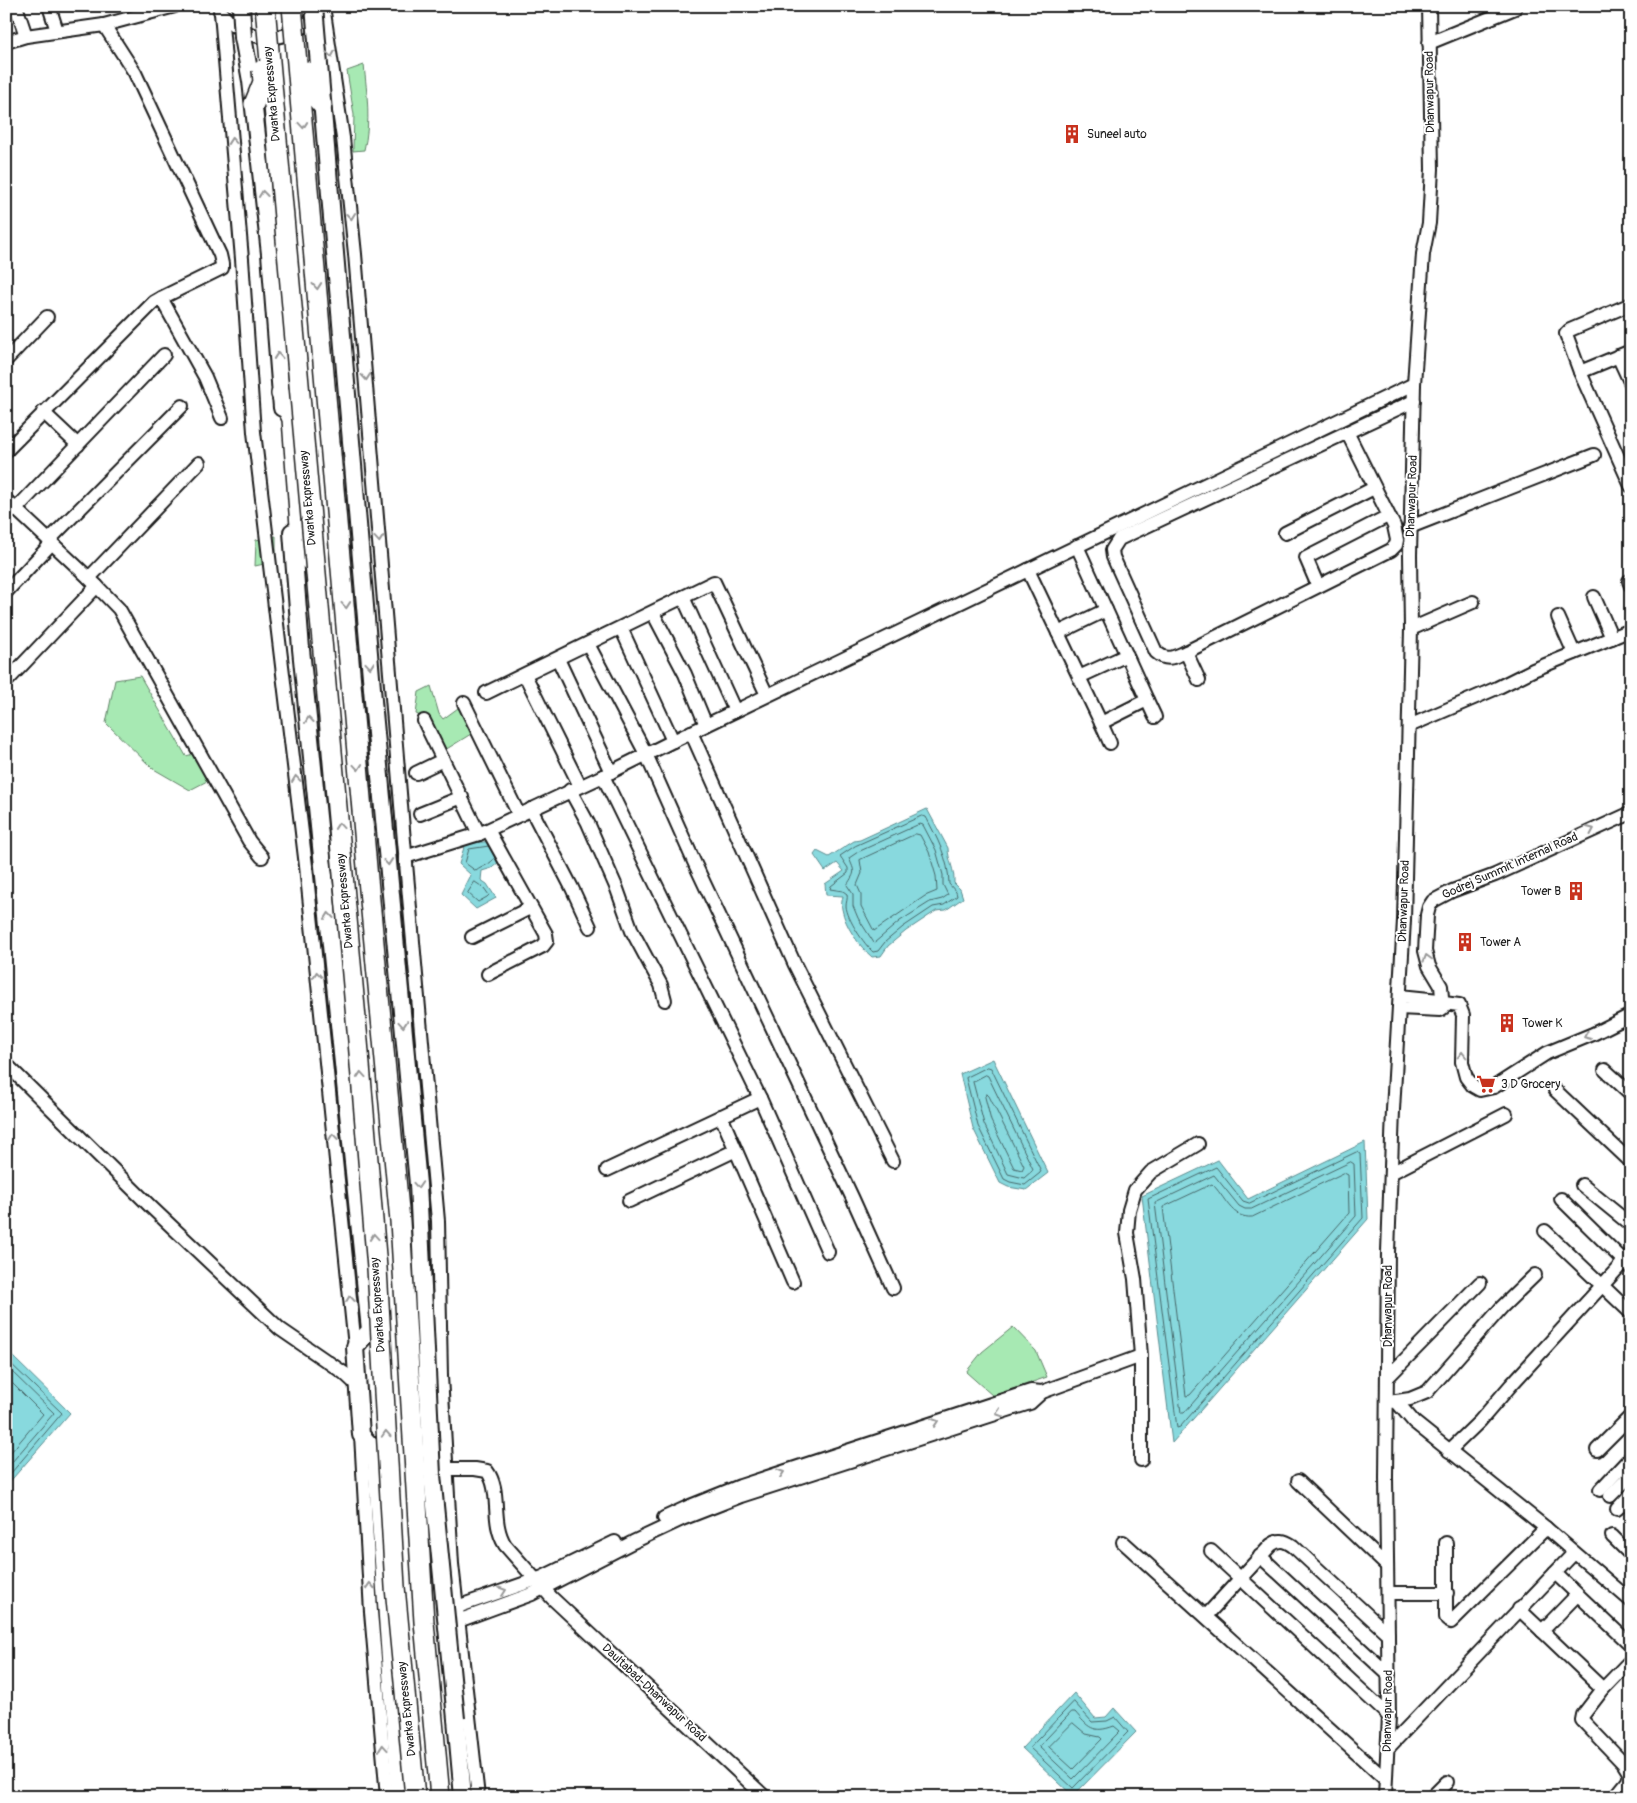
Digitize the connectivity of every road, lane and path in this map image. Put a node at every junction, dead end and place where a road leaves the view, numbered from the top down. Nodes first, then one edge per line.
1 (16, 6) edge
2 (50, 6) edge
3 (175, 6) edge
4 (241, 6) edge
5 (257, 6) edge
6 (265, 6) edge
7 (292, 6) edge
8 (304, 6) edge
9 (314, 6) edge
10 (322, 6) edge
11 (1428, 6) edge
12 (1515, 8) dead end
13 (219, 10) edge
14 (104, 25) junction
15 (57, 31) junction
16 (26, 36) junction
17 (6, 42) edge
18 (1429, 43) junction
19 (254, 104) junction
20 (322, 105) junction
21 (242, 259) junction
22 (222, 268) junction
23 (161, 298) junction
24 (1631, 304) edge
25 (47, 317) dead end
26 (1631, 351) edge
27 (164, 354) dead end
28 (1618, 356) junction
29 (6, 360) edge
30 (344, 362) junction
31 (1580, 372) junction
32 (1414, 384) junction
33 (1631, 384) edge
34 (281, 394) junction
35 (1414, 401) junction
36 (182, 406) dead end
37 (43, 412) junction
38 (222, 418) dead end
39 (1347, 432) junction
40 (78, 445) junction
41 (6, 451) edge
42 (1594, 455) dead end
43 (199, 463) dead end
44 (1627, 466) edge
45 (1631, 486) edge
46 (1374, 488) junction
47 (9, 504) edge
48 (1391, 521) junction
49 (1411, 523) junction
50 (1285, 532) dead end
51 (50, 542) junction
52 (1077, 546) junction
53 (314, 565) junction
54 (342, 566) junction
55 (1028, 570) junction
56 (93, 582) junction
57 (1318, 586) junction
58 (6, 592) edge
59 (683, 597) junction
60 (1594, 597) dead end
61 (1473, 602) dead end
62 (1106, 610) junction
63 (653, 613) junction
64 (1558, 618) dead end
65 (621, 628) junction
66 (1412, 629) junction
67 (1631, 630) edge
68 (1058, 633) junction
69 (1612, 638) junction
70 (588, 644) junction
71 (1186, 652) junction
72 (1574, 653) junction
73 (1127, 655) junction
74 (558, 659) junction
75 (11, 668) edge
76 (525, 675) junction
77 (1079, 677) junction
78 (1199, 680) dead end
79 (6, 682) edge
80 (486, 693) dead end
81 (767, 695) junction
82 (1147, 700) junction
83 (464, 703) dead end
84 (735, 711) junction
85 (1155, 717) dead end
86 (424, 721) dead end
87 (1101, 723) junction
88 (706, 725) junction
89 (1408, 726) junction
90 (691, 732) junction
91 (673, 741) junction
92 (1110, 743) dead end
93 (646, 754) junction
94 (443, 760) junction
95 (416, 772) dead end
96 (607, 774) junction
97 (575, 788) junction
98 (462, 797) junction
99 (531, 809) junction
100 (1631, 813) edge
101 (420, 814) dead end
102 (519, 815) junction
103 (484, 832) junction
104 (262, 857) dead end
105 (405, 857) junction
106 (530, 908) junction
107 (590, 927) dead end
108 (472, 937) dead end
109 (488, 974) dead end
110 (665, 1000) dead end
111 (1399, 1002) junction
112 (1444, 1003) junction
113 (1631, 1015) edge
114 (6, 1064) edge
115 (1605, 1070) dead end
116 (1555, 1090) dead end
117 (1631, 1094) edge
118 (760, 1098) junction
119 (1506, 1114) dead end
120 (721, 1116) junction
121 (1198, 1144) dead end
122 (734, 1150) junction
123 (893, 1162) dead end
124 (1631, 1162) edge
125 (606, 1170) dead end
126 (1391, 1173) junction
127 (1582, 1185) dead end
128 (1561, 1199) dead end
129 (629, 1201) dead end
130 (1631, 1225) edge
131 (1545, 1231) dead end
132 (828, 1252) dead end
133 (1628, 1261) edge
134 (1535, 1276) dead end
135 (793, 1282) dead end
136 (1480, 1283) dead end
137 (1601, 1286) junction
138 (893, 1288) dead end
139 (1631, 1314) edge
140 (355, 1347) junction
141 (1141, 1356) junction
142 (1387, 1378) junction
143 (358, 1386) junction
144 (1392, 1402) junction
145 (1631, 1416) edge
146 (361, 1435) junction
147 (1597, 1450) dead end
148 (1450, 1451) junction
149 (1631, 1457) edge
150 (1141, 1460) dead end
151 (446, 1469) junction
152 (1631, 1475) edge
153 (1298, 1481) dead end
154 (1630, 1498) edge
155 (1617, 1509) dead end
156 (1546, 1528) junction
157 (1612, 1536) dead end
158 (1123, 1542) dead end
159 (1446, 1543) dead end
160 (1211, 1551) dead end
161 (1574, 1553) junction
162 (1631, 1555) edge
163 (1260, 1556) junction
164 (1387, 1566) junction
165 (1555, 1572) junction
166 (1241, 1578) junction
167 (540, 1584) junction
168 (1388, 1593) junction
169 (1447, 1593) junction
170 (1577, 1595) junction
171 (1631, 1601) edge
172 (457, 1607) junction
173 (1519, 1610) junction
174 (1206, 1616) junction
175 (458, 1621) junction
176 (1542, 1631) junction
177 (1388, 1634) junction
178 (1631, 1645) edge
179 (1631, 1660) edge
180 (1389, 1675) junction
181 (1603, 1689) junction
182 (1389, 1716) junction
183 (1388, 1748) junction
184 (1630, 1774) edge
185 (468, 1777) junction
186 (1385, 1779) junction
187 (1446, 1782) dead end
188 (387, 1797) edge
189 (400, 1797) edge
190 (415, 1797) edge
191 (440, 1797) edge
192 (463, 1797) edge
193 (478, 1797) edge
194 (765, 1797) edge
195 (1386, 1797) edge
196 (1432, 1797) edge
197 (1615, 1797) edge

1 - 16 street
2 - 15 street
3 - 14 street
4 - 19 main road, bridge
5 - 19 highway, bridge
6 - 53 highway, Dwarka Expressway, bridge
7 -> 54 highway, Dwarka Expressway, bridge
8 - 20 highway, bridge
9 - 20 main road, bridge
10 - 13 street
10 -> 105 street
11 - 18 street, Dhanwapur Road
12 - 18 street
21 -> 13 street
14 - 15 street
14 - 22 street
15 - 16 street
16 - 17 street
18 - 32 street, Dhanwapur Road
34 -> 19 main road
20 - 30 main road, bridge
21 - 22 street
140 -> 21 street
22 - 23 street
23 - 37 street
23 - 38 street
24 - 31 street
25 - 29 street
26 - 28 street
27 - 40 street
28 - 31 street
28 - 33 street
30 - 54 highway, bridge
30 -> 185 main road, bridge
31 - 44 street
32 - 35 street, Dhanwapur Road
32 - 52 street
34 - 53 highway
140 -> 34 main road
35 - 39 street
35 - 49 street, Dhanwapur Road
36 - 51 street
37 - 40 street
37 - 41 street
39 - 46 street
39 - 71 street
40 - 47 street
42 - 49 street
43 - 56 street
44 - 45 street
46 - 48 street
46 - 50 street
47 - 51 street
48 - 49 street
48 - 57 street
48 - 57 street
49 - 66 street, Dhanwapur Road
51 - 56 street
51 - 58 street
52 - 55 street
52 - 62 street
190 -> 53 highway, Dwarka Expressway, bridge
54 -> 191 highway, Dwarka Expressway, bridge
55 - 68 street
55 - 81 street
56 - 75 street
56 - 104 street
57 - 71 street
59 - 63 street
59 - 81 street
59 - 84 street
60 - 69 street
61 - 66 street
62 - 68 street
62 - 73 street
63 - 65 street
63 - 88 street
64 - 72 street
65 - 70 street
65 - 91 street
66 - 89 street, Dhanwapur Road
67 - 69 street
68 - 77 street
69 - 72 street
70 - 74 street
70 - 93 street
71 - 78 street
72 - 89 street
73 - 77 street
73 - 82 street
74 - 76 street
74 - 96 street
75 - 79 street
76 - 80 street
76 - 97 street
77 - 87 street
81 - 84 street
82 - 85 street
82 - 87 street
83 - 102 street
84 - 88 street
86 - 94 street
87 - 92 street
88 - 90 street
89 - 111 street, Dhanwapur Road
90 - 91 street
90 - 123 street
91 - 93 street
93 - 96 street
93 - 138 street
94 - 95 street
94 - 98 street
96 - 97 street
96 - 118 street
97 - 99 street
97 - 110 street
98 - 101 street
98 - 103 street
99 - 102 street
99 - 107 street
112 -> 100 street, Godrej Summit Internal Road
102 - 103 street
103 - 105 street
103 - 106 street
105 - 151 street
106 - 108 street
106 - 109 street
111 - 112 street
111 - 126 street, Dhanwapur Road
113 -> 112 street
114 - 143 street
115 - 117 street
116 - 124 street
118 - 120 street
118 - 132 street
119 - 126 street
120 - 122 street
120 - 125 street
121 - 141 street
122 - 129 street
122 - 135 street
126 - 142 street, Dhanwapur Road
127 - 130 street
128 - 133 street
131 - 137 street
133 - 137 street
134 - 144 street
136 - 142 street
137 - 139 street
137 - 148 street
140 - 143 main road
141 - 150 street
141 - 167 street
142 - 144 street, Dhanwapur Road
143 - 146 main road
144 - 148 street
144 - 164 street, Dhanwapur Road
145 - 147 street
188 -> 146 street
146 - 189 main road
148 - 156 street
149 - 152 street
151 - 167 street, Daultabad-Dhanwapur Road
151 - 172 street
153 - 164 street
154 - 155 street
156 - 161 street
156 - 169 street
157 - 162 street
158 - 174 street
159 - 169 street
160 - 166 street
161 - 165 street
161 - 171 street
163 - 166 street
163 - 177 street
163 - 180 street
164 - 168 street, Dhanwapur Road
165 - 170 street
165 - 173 street
166 - 174 street
166 - 182 street
172 -> 167 street
167 - 175 street
167 - 194 street, Daultabad-Dhanwapur Road
168 - 169 street
168 - 177 street, Dhanwapur Road
170 - 176 street
170 - 178 street
172 - 175 street
173 - 176 street
173 - 183 street
174 - 186 street
175 - 185 street
176 - 181 street
177 - 180 street, Dhanwapur Road
179 - 181 street
180 - 182 street, Dhanwapur Road
181 - 184 street
182 - 183 street, Dhanwapur Road
183 - 186 street, Dhanwapur Road
184 - 197 street
185 - 192 main road
185 - 193 street
186 - 195 street, Dhanwapur Road
187 - 196 street

